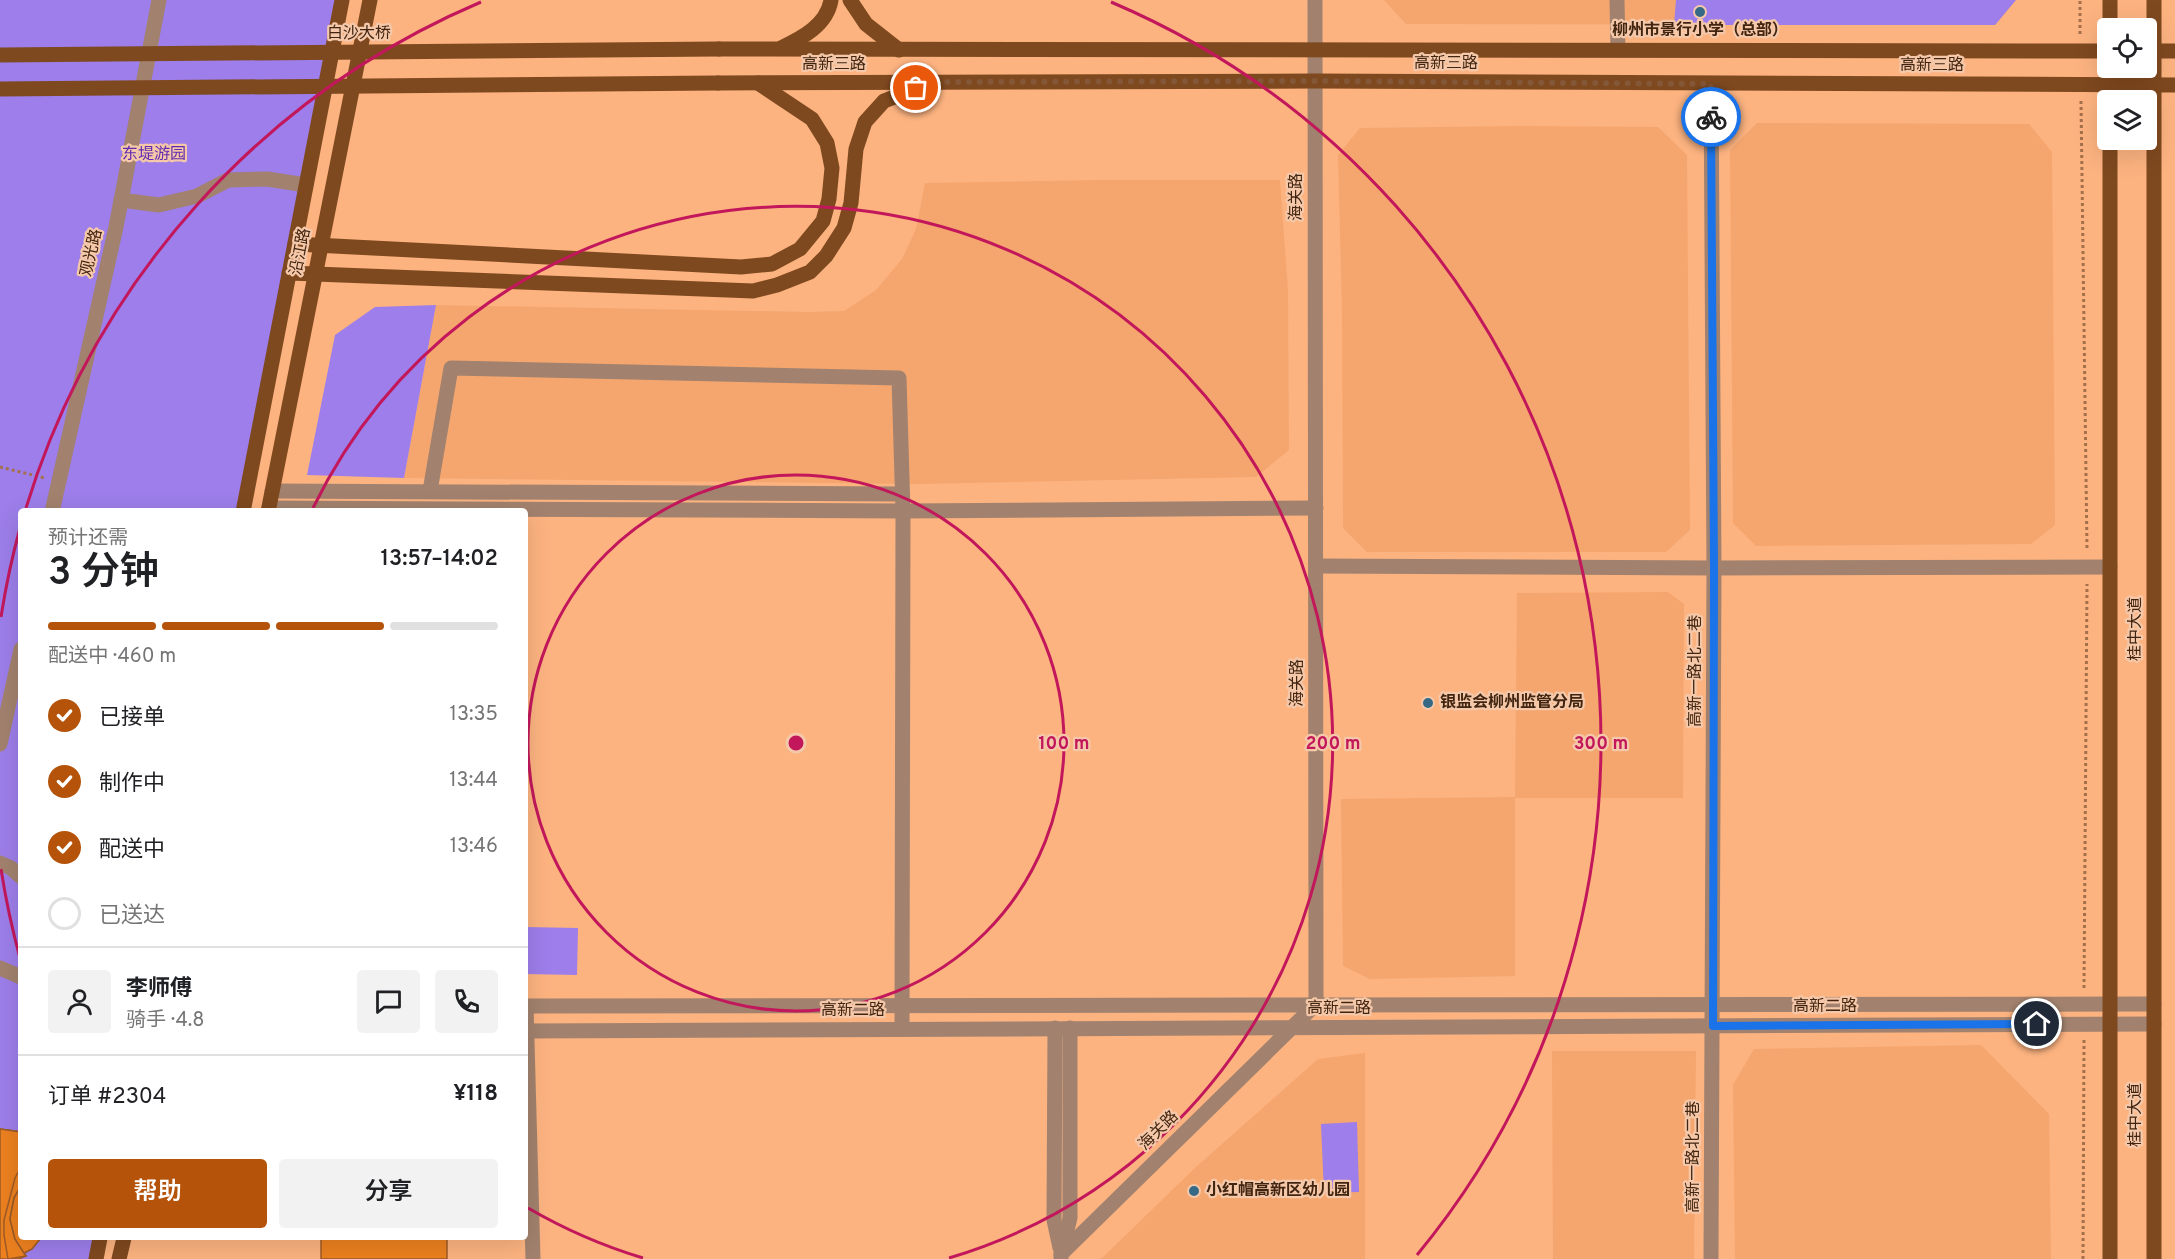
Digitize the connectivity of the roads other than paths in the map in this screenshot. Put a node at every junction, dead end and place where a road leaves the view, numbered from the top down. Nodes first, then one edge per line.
1 (159, 0) edge
2 (342, 0) edge
3 (370, 0) edge
4 (831, 0) edge
5 (850, 0) edge
6 (1315, 0) edge
7 (1617, 0) edge
8 (2110, 0) edge
9 (2154, 0) edge
10 (2110, 18) edge
11 (2153, 18) edge
12 (719, 49) joint
13 (779, 49) junction
14 (1315, 49) junction
15 (899, 50) junction
16 (1617, 50) junction
17 (2097, 51) edge
18 (2157, 51) edge
19 (2175, 51) edge
20 (0, 55) edge
21 (2153, 78) edge
22 (1315, 81) junction
23 (932, 82) junction
24 (758, 83) junction
25 (1711, 84) junction
26 (2154, 85) junction
27 (2175, 85) edge
28 (0, 89) edge
29 (2099, 90) edge
30 (2126, 90) edge
31 (2110, 150) edge
32 (306, 185) junction
33 (121, 200) junction
34 (295, 244) junction
35 (321, 247) junction
36 (289, 273) junction
37 (315, 274) junction
38 (272, 491) junction
39 (430, 491) junction
40 (902, 494) junction
41 (53, 508) edge
42 (244, 508) edge
43 (268, 508) edge
44 (1316, 508) junction
45 (528, 510) edge
46 (903, 511) junction
47 (1316, 566) junction
48 (2110, 567) junction
49 (1714, 568) junction
50 (18, 663) edge
51 (0, 744) edge
52 (0, 863) edge
53 (18, 874) edge
54 (0, 968) edge
55 (18, 975) edge
56 (1316, 1004) junction
57 (1713, 1004) junction
58 (2110, 1004) junction
59 (2154, 1004) junction
60 (902, 1005) junction
61 (528, 1006) edge
62 (2110, 1024) junction
63 (2154, 1024) junction
64 (1713, 1026) junction
65 (1290, 1028) junction
66 (902, 1029) junction
67 (1062, 1029) junction
68 (528, 1031) edge
69 (528, 1096) edge
70 (100, 1240) edge
71 (124, 1240) edge
72 (1061, 1256) edge
73 (96, 1259) edge
74 (119, 1259) edge
75 (533, 1259) edge
76 (1711, 1259) edge
77 (2110, 1259) edge
78 (2154, 1259) edge

1 - 33 street, 观光路
2 - 32 main road, 沿江路
3 - 35 main road, 沿江路
4 - 13 main road
5 - 15 main road
6 - 14 street, 海关路
7 - 16 street
8 - 10 main road
9 - 11 main road, 桂中大道
12 - 13 main road, 高新三路
12 - 20 main road, 白沙大桥, bridge
13 - 15 main road, 高新三路
14 - 15 main road, 高新三路
14 - 16 main road, 高新三路
14 - 22 street, 海关路
16 - 17 main road, 高新三路
18 - 19 main road
21 - 26 main road, 桂中大道
22 - 23 main road, 高新三路
22 - 25 main road, 高新三路
22 - 44 street, 海关路
23 - 24 main road, 高新三路
23 - 37 main road
24 - 28 main road, 高新三路, bridge
24 - 35 main road
25 - 29 main road, 高新三路
25 - 49 street, 高新一路北二巷
26 - 27 main road, 高新三路
26 - 30 main road, 高新三路
26 - 59 main road, 桂中大道
31 - 48 main road, 桂中大道
32 - 33 street
32 - 34 main road, 沿江路
33 - 41 street, 观光路
34 - 35 main road
34 - 36 main road, 沿江路
35 - 37 main road, 沿江路
36 - 37 main road
36 - 42 main road, 沿江路
37 - 38 main road, 沿江路
38 - 39 street
38 - 43 main road, 沿江路
39 - 40 street
39 - 40 street
40 - 46 street
44 - 46 street
44 - 47 street, 海关路
45 - 46 street
46 - 60 street
47 - 49 street
47 - 56 street, 海关路
48 - 49 street
48 - 58 main road, 桂中大道
49 - 57 street, 高新一路北二巷
50 - 51 street
52 - 53 street
54 - 55 street
56 - 57 street, 高新二路
56 - 60 street, 高新二路
56 - 65 street, 海关路
57 - 58 street, 高新二路
57 - 64 street, 高新一路北二巷
58 - 59 street, 高新二路
58 - 62 main road, 桂中大道
59 - 63 main road, 桂中大道
60 - 61 street, 高新二路
60 - 66 street
62 - 63 street, 高新二路
62 - 64 street, 高新二路
62 - 77 main road, 桂中大道
63 - 78 main road, 桂中大道
64 - 65 street, 高新二路
64 - 76 street, 高新一路北二巷
65 - 67 street, 高新二路
65 - 72 street, 海关路
66 - 67 street, 高新二路
66 - 68 street, 高新二路
67 - 72 street
69 - 75 street
70 - 73 main road
71 - 74 main road

